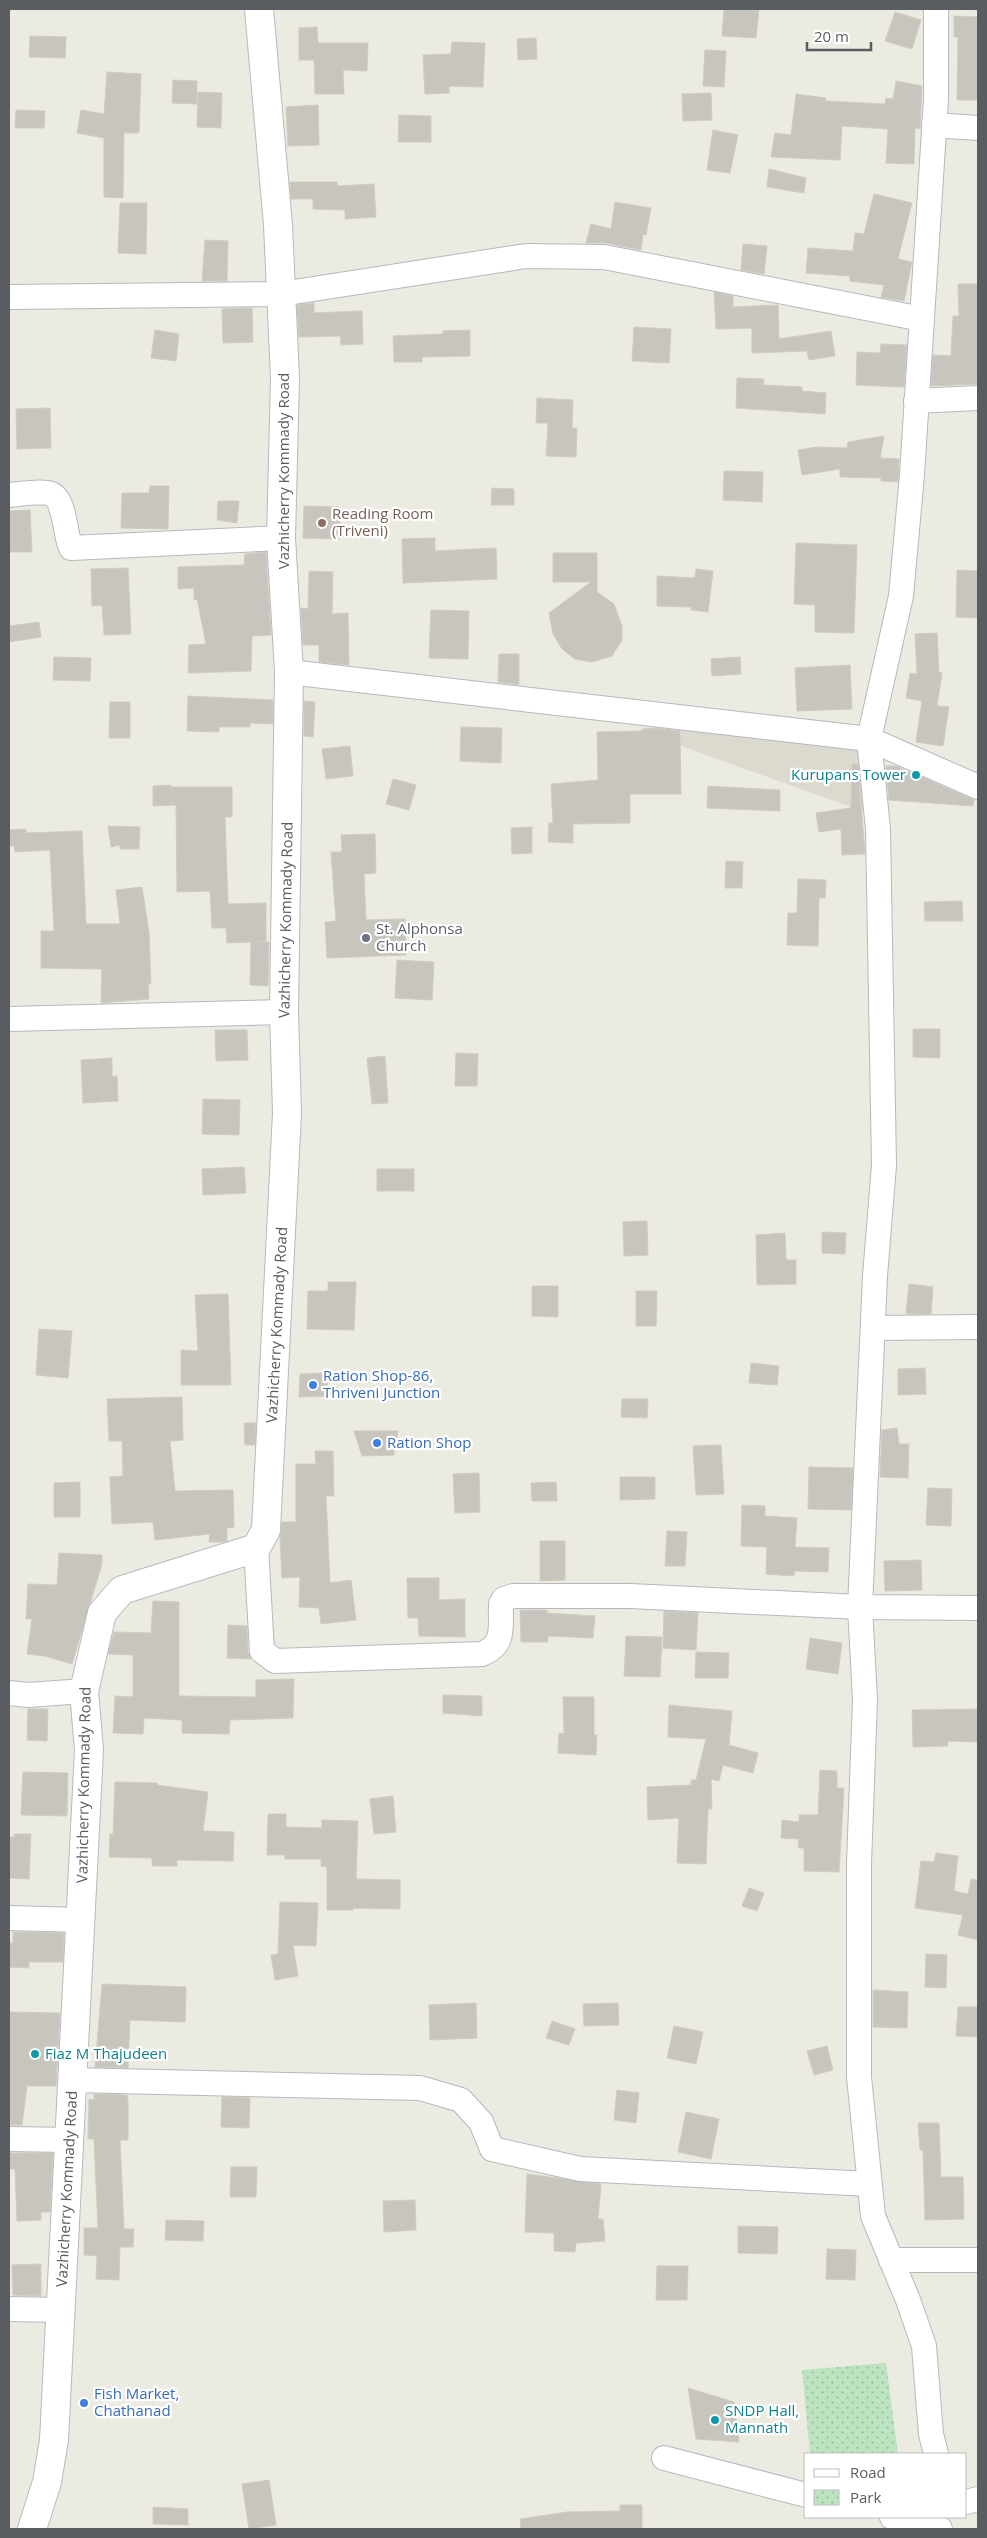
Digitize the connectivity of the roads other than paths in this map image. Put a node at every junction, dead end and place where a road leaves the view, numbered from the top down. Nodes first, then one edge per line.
1 (259, 9) edge
2 (936, 9) edge
3 (934, 125) junction
4 (978, 128) edge
5 (281, 294) junction
6 (9, 297) edge
7 (922, 319) junction
8 (978, 398) edge
9 (916, 402) junction
10 (9, 495) edge
11 (281, 538) junction
12 (289, 672) junction
13 (869, 739) junction
14 (978, 787) edge
15 (284, 1012) junction
16 (9, 1019) edge
17 (978, 1327) edge
18 (873, 1328) junction
19 (256, 1548) junction
20 (860, 1607) junction
21 (978, 1608) edge
22 (84, 1691) junction
23 (9, 1693) edge
24 (9, 1918) edge
25 (80, 1920) junction
26 (72, 2080) junction
27 (9, 2138) edge
28 (69, 2140) junction
29 (869, 2184) junction
30 (891, 2260) junction
31 (978, 2260) edge
32 (9, 2309) edge
33 (61, 2310) junction
34 (936, 2453) edge
35 (664, 2458) dead end
36 (804, 2494) edge
37 (896, 2518) edge
38 (32, 2529) edge
39 (940, 2529) edge

1 - 5 main road, Vazhicherry Kommady Road
2 - 3 street
3 - 4 street
3 - 7 street
5 - 6 street
5 - 7 street
5 - 11 main road, Vazhicherry Kommady Road
7 - 9 street
8 - 9 street
9 - 13 street
10 - 11 street
11 - 12 main road, Vazhicherry Kommady Road
12 - 13 street
12 - 15 main road, Vazhicherry Kommady Road
13 - 14 street
13 - 18 street
15 - 16 street
15 - 19 main road, Vazhicherry Kommady Road
17 - 18 street
18 - 20 street
19 - 20 street
19 - 22 main road, Vazhicherry Kommady Road
20 - 21 street
20 - 29 street
22 - 23 street
22 - 25 main road, Vazhicherry Kommady Road
24 - 25 street
25 - 26 main road, Vazhicherry Kommady Road
26 - 28 main road, Vazhicherry Kommady Road
26 - 29 street
27 - 28 street
28 - 33 main road, Vazhicherry Kommady Road
29 - 30 street
30 - 31 street
30 - 34 street
32 - 33 street
33 - 38 main road, Vazhicherry Kommady Road
35 - 36 street
37 - 39 street

